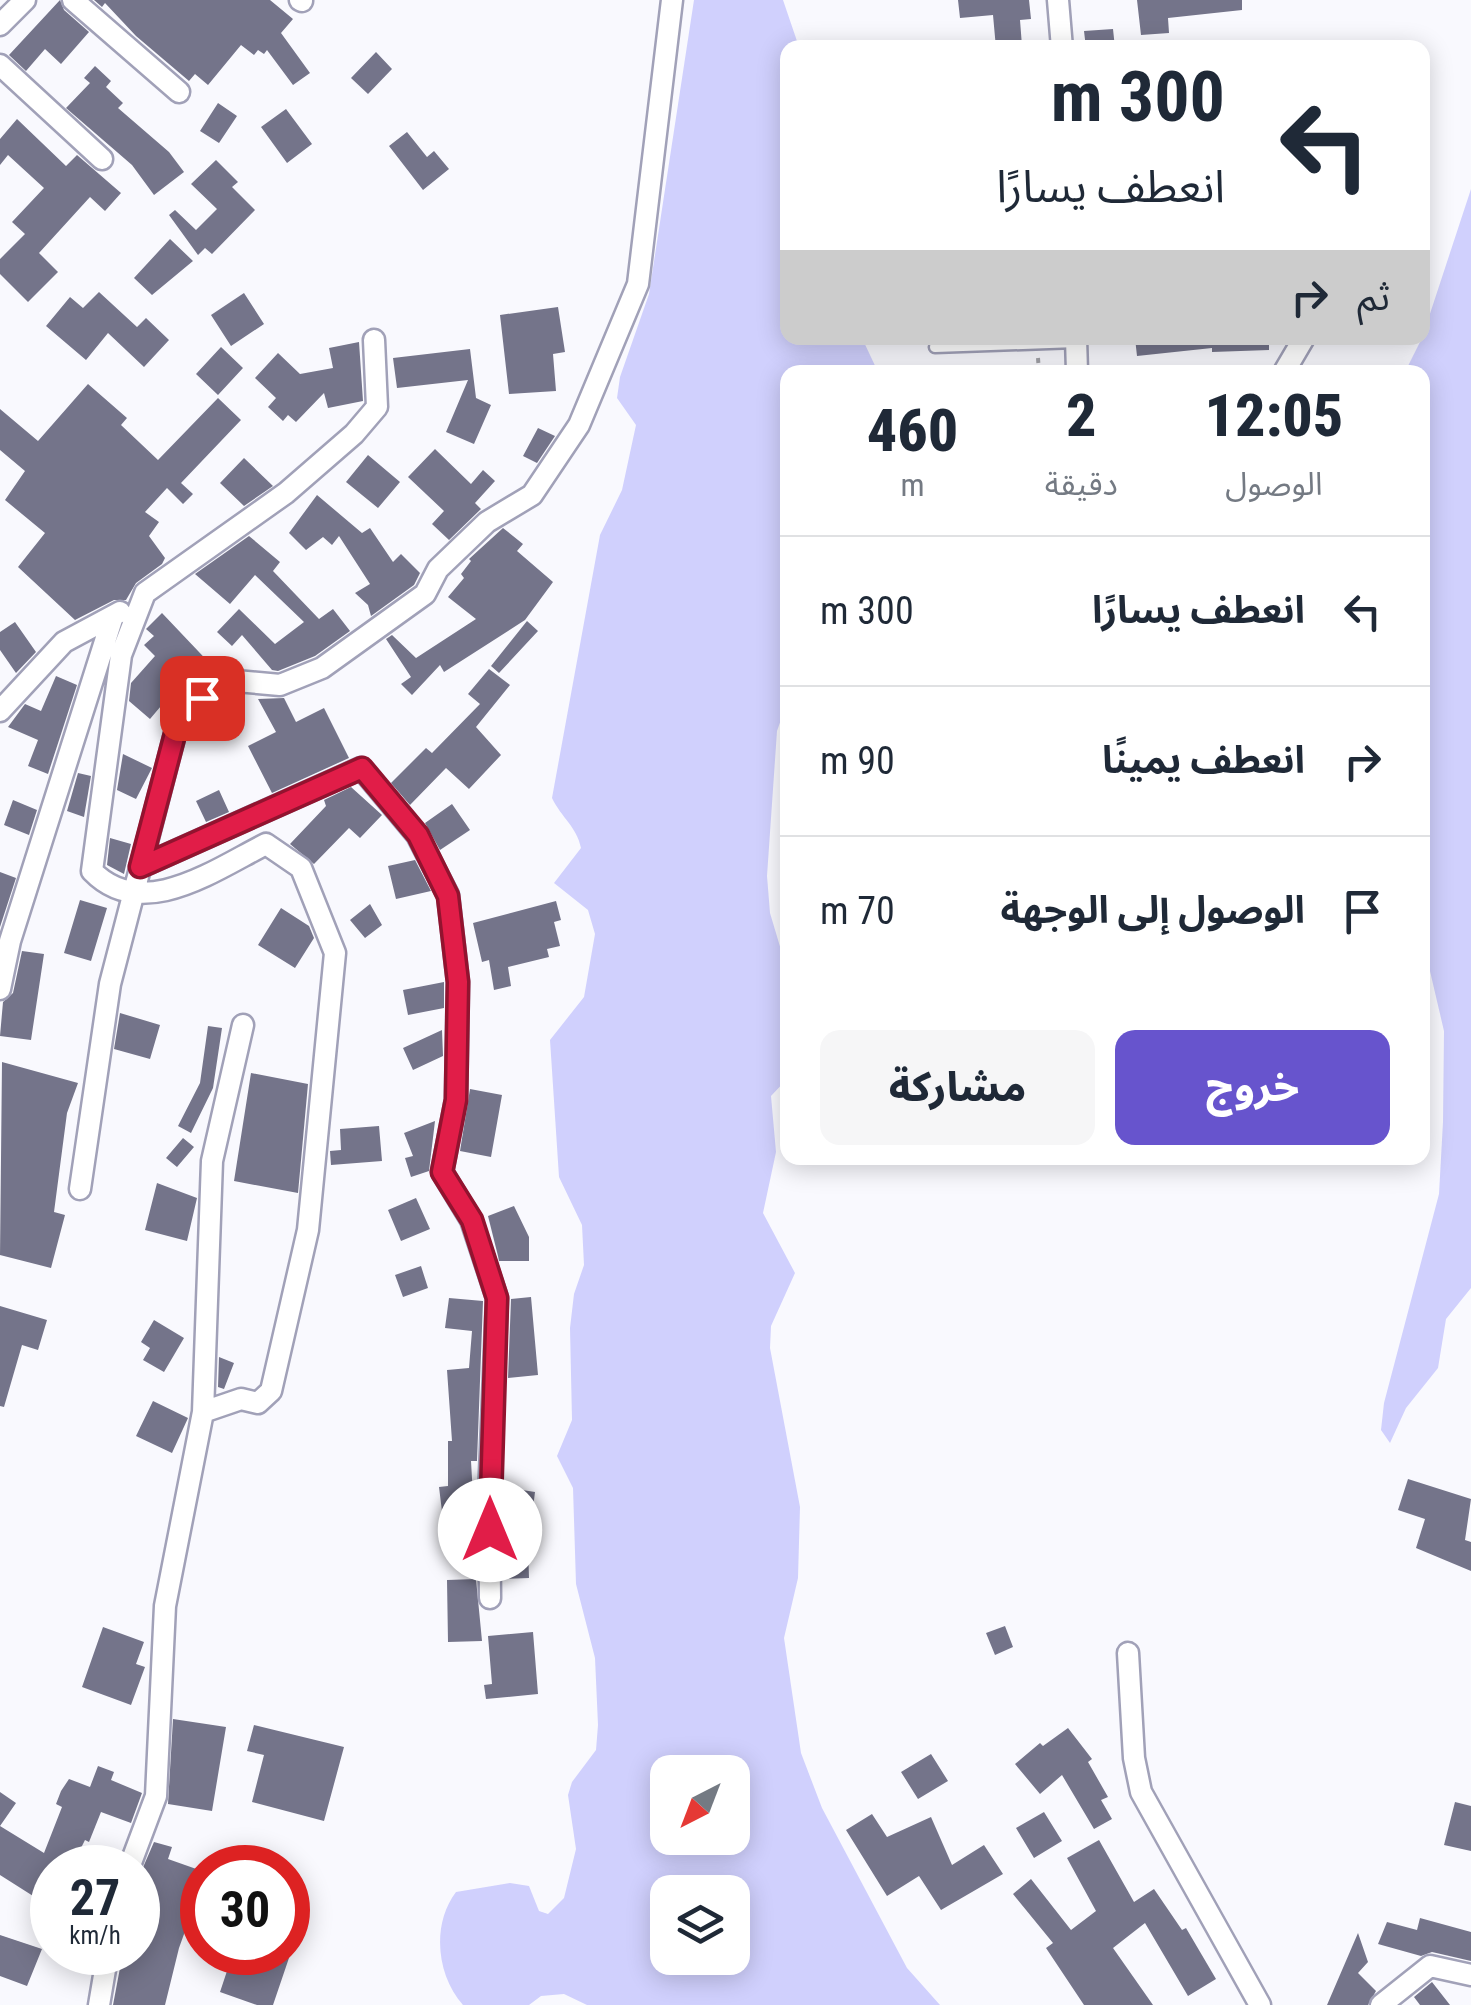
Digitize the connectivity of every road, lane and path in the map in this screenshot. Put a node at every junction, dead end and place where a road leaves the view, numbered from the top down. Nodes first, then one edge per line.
1 (25, 0) edge
2 (73, 0) edge
3 (672, 0) edge
4 (1058, 0) edge
5 (0, 26) edge
6 (1061, 40) edge
7 (0, 65) edge
8 (179, 92) dead end
9 (102, 159) dead end
10 (374, 340) dead end
11 (975, 345) edge
12 (935, 347) dead end
13 (145, 592) junction
14 (113, 616) junction
15 (0, 712) edge
16 (140, 867) junction
17 (134, 892) junction
18 (0, 989) edge
19 (243, 1025) dead end
20 (80, 1189) dead end
21 (204, 1412) junction
22 (490, 1598) dead end
23 (1128, 1653) dead end
24 (138, 1845) edge
25 (1471, 1974) edge
26 (105, 1975) edge
27 (100, 2005) edge
28 (1260, 2005) edge
29 (1380, 2005) edge

1 - 5 street
2 - 8 street
3 - 16 street
4 - 6 street
7 - 9 street
10 - 13 street
11 - 12 lane
13 - 14 street
13 - 17 street
14 - 15 street
14 - 18 street
16 - 17 street
16 - 22 street
17 - 20 street
17 - 21 street
19 - 21 street
21 - 24 street
23 - 28 street
25 - 29 street
26 - 27 street

